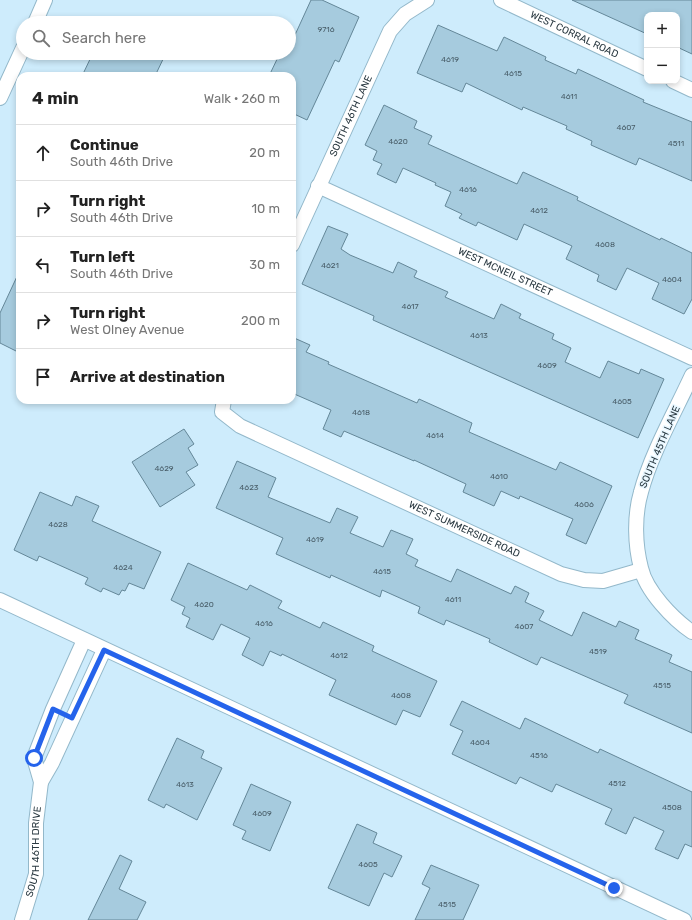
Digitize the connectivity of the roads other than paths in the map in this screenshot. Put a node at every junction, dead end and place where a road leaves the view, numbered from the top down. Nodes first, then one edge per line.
1 (427, 0) edge
2 (501, 0) edge
3 (41, 2) edge
4 (37, 16) edge
5 (17, 60) edge
6 (644, 68) edge
7 (679, 84) edge
8 (692, 90) edge
9 (0, 98) edge
10 (318, 186) junction
11 (296, 236) edge
12 (692, 358) edge
13 (692, 375) edge
14 (223, 406) edge
15 (641, 570) junction
16 (0, 600) edge
17 (692, 632) edge
18 (84, 640) junction
19 (104, 650) junction
20 (53, 709) junction
21 (72, 718) junction
22 (41, 782) junction
23 (22, 920) edge
24 (684, 920) edge

1 - 10 street, SOUTH 46TH LANE
2 - 6 street, WEST CORRAL ROAD
3 - 4 street
5 - 9 street
7 - 8 street
10 - 11 street, SOUTH 46TH LANE
10 - 12 street, WEST MCNEIL STREET
13 - 15 street, SOUTH 45TH LANE
14 - 15 street, WEST SUMMERSIDE ROAD
15 - 17 street
16 - 18 street
18 - 19 street
18 - 20 street, SOUTH 46TH DRIVE
19 - 21 street, SOUTH 46TH DRIVE
19 - 24 street
20 - 21 street
20 - 22 street, SOUTH 46TH DRIVE
21 - 22 street, SOUTH 46TH DRIVE
22 - 23 street, SOUTH 46TH DRIVE

